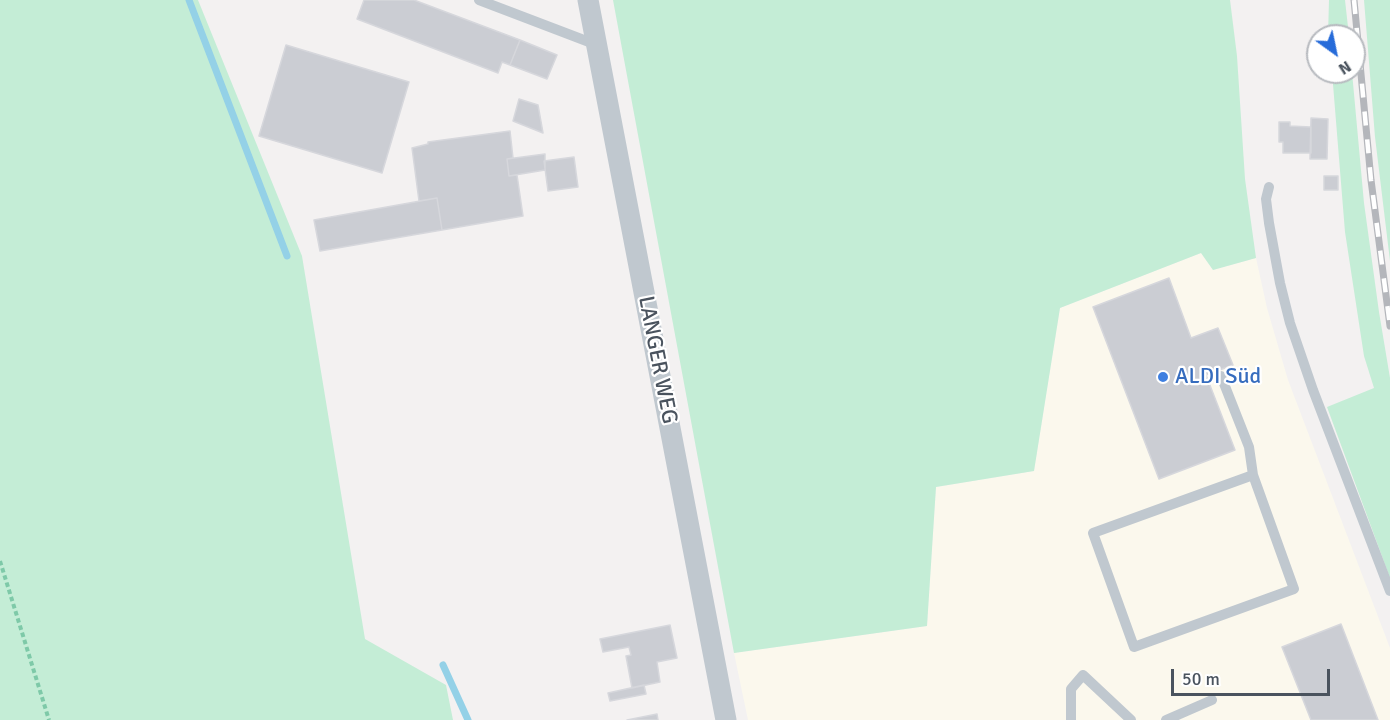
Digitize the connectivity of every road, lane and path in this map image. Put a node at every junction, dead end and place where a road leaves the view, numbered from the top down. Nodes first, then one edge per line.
1 (479, 0) edge
2 (588, 0) edge
3 (597, 45) junction
4 (1269, 187) dead end
5 (1221, 376) dead end
6 (1253, 476) junction
7 (0, 561) edge
8 (1390, 591) edge
9 (1212, 700) dead end
10 (49, 720) edge
11 (726, 720) edge
12 (1071, 720) edge
13 (1131, 720) edge
14 (1166, 720) edge

1 - 3 lane
2 - 3 street, LANGER WEG
3 - 11 street, LANGER WEG
4 - 8 lane
5 - 6 lane
6 - 6 lane
7 - 10 path
9 - 14 lane
12 - 13 lane

